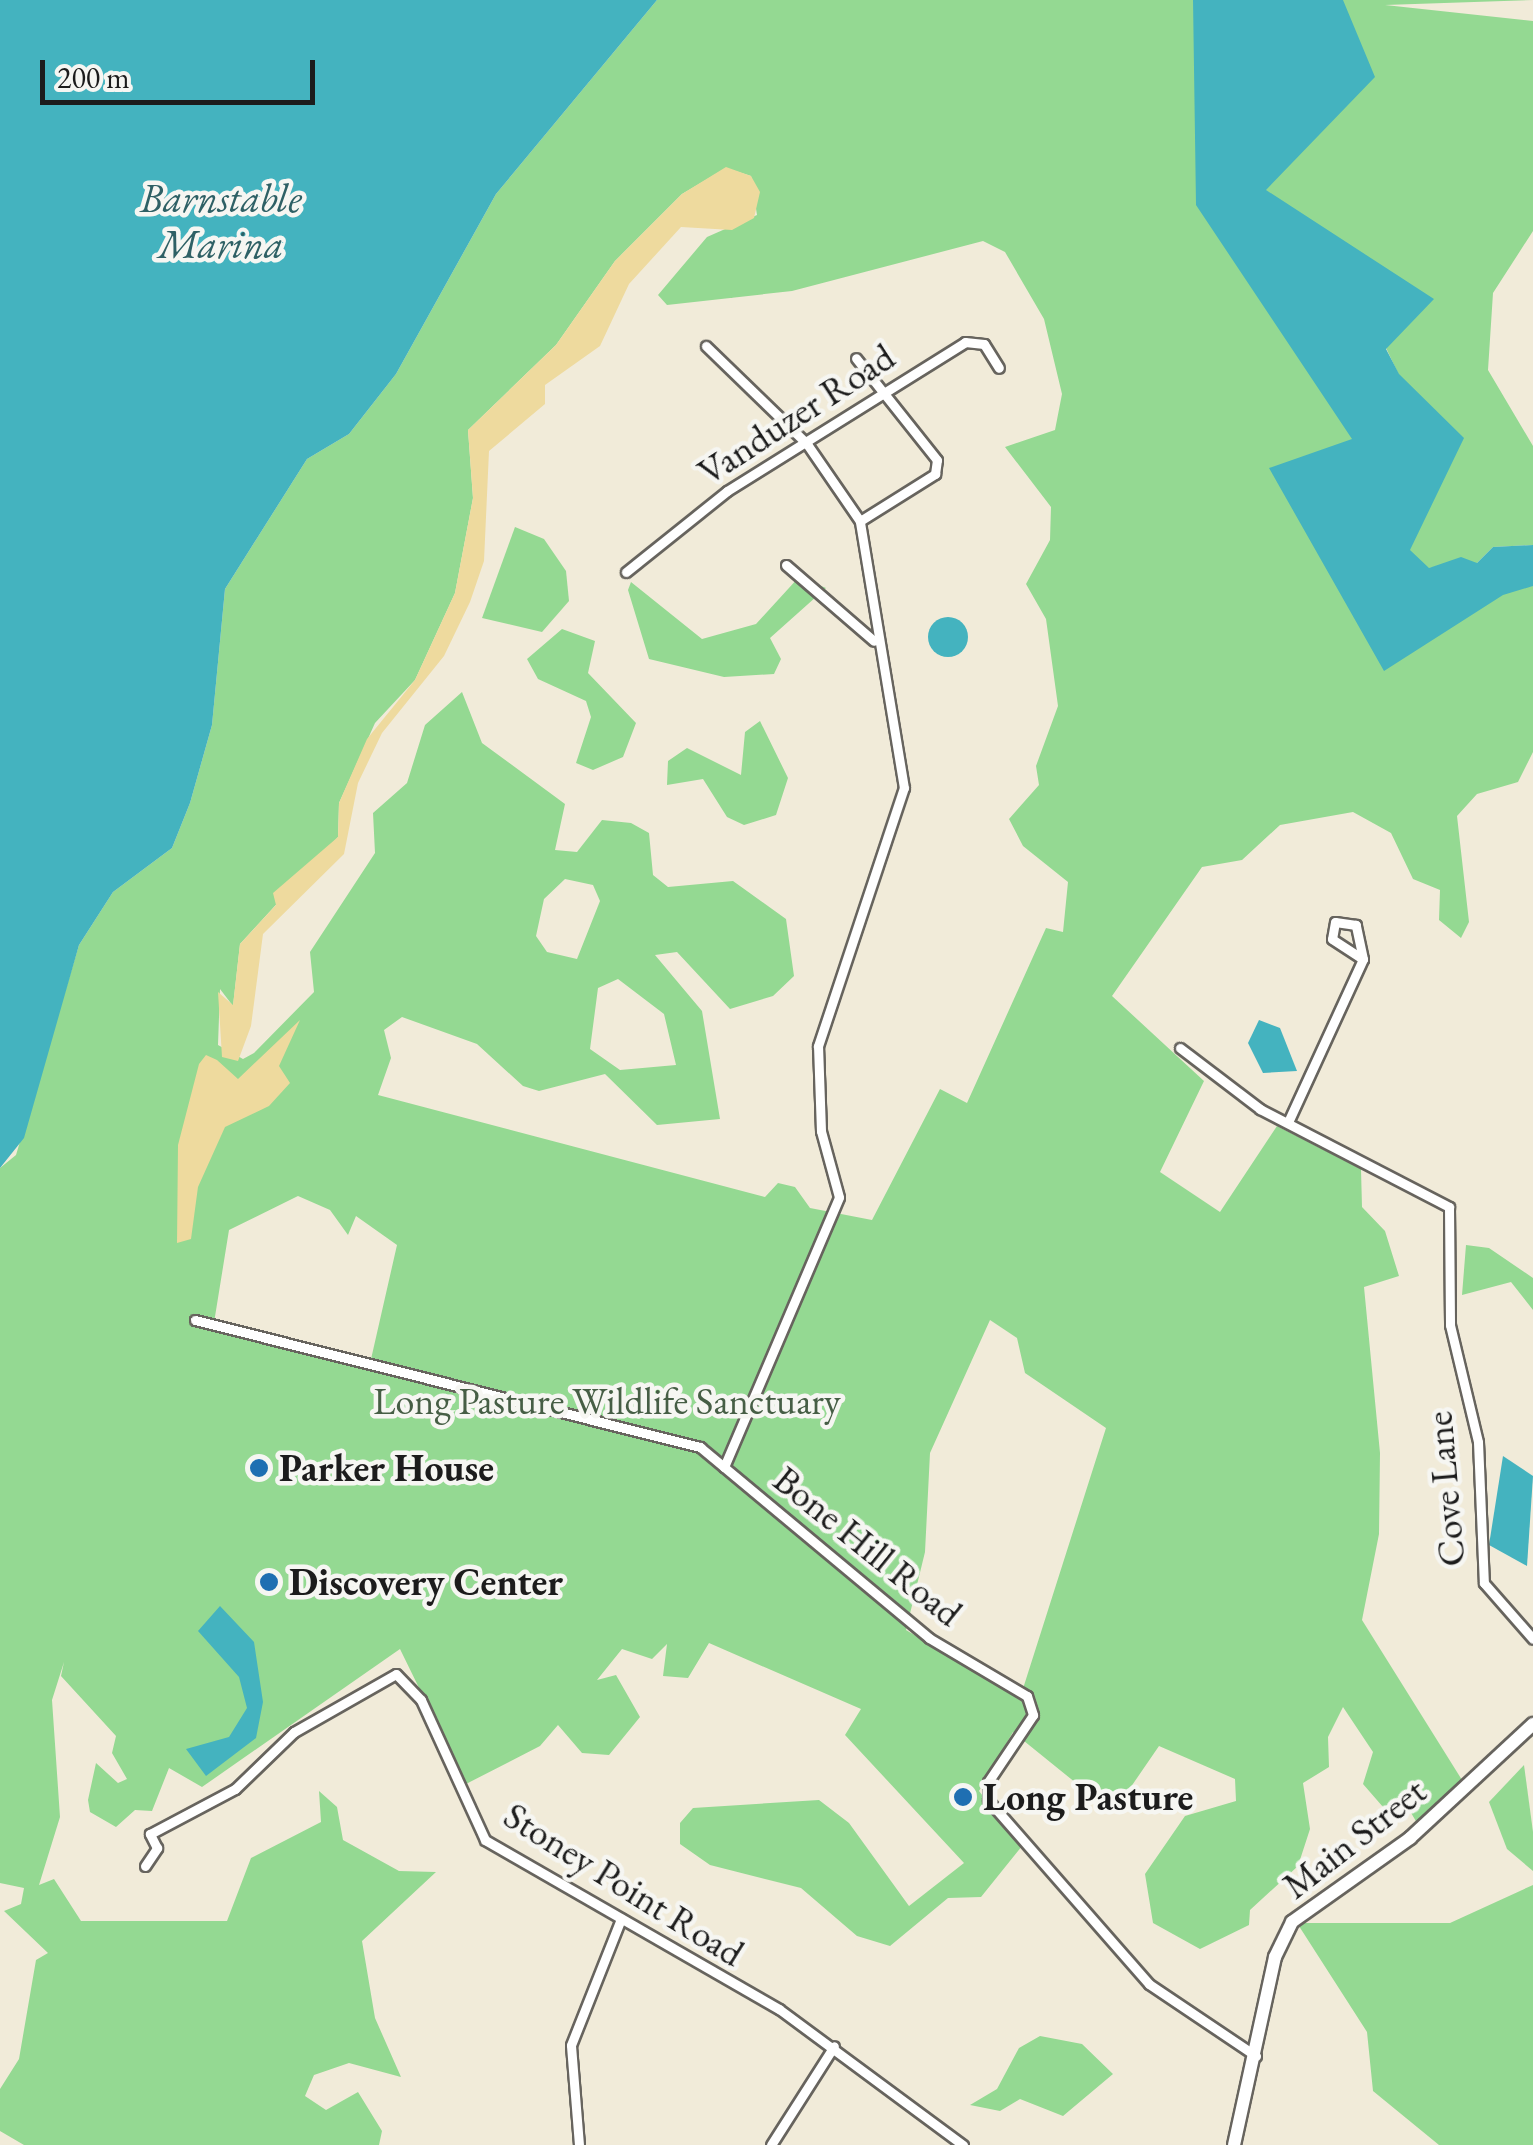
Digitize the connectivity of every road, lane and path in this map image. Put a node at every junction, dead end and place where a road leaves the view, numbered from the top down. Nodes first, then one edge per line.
1 (706, 346) dead end
2 (856, 358) dead end
3 (999, 368) dead end
4 (886, 391) junction
5 (807, 444) junction
6 (860, 521) junction
7 (786, 564) dead end
8 (626, 572) dead end
9 (876, 643) junction
10 (1363, 959) junction
11 (1180, 1048) dead end
12 (1289, 1120) junction
13 (195, 1320) dead end
14 (724, 1467) junction
15 (1533, 1639) edge
16 (1533, 1724) edge
17 (145, 1866) dead end
18 (621, 1920) junction
19 (834, 2046) junction
20 (1256, 2056) junction
21 (579, 2145) edge
22 (770, 2145) edge
23 (963, 2145) edge
24 (1234, 2145) edge

1 - 5 street
2 - 4 street
3 - 4 street, Vanduzer Road
4 - 5 street, Vanduzer Road
4 - 6 street
5 - 6 street
5 - 8 street, Vanduzer Road
6 - 9 street
7 - 9 street
9 - 14 street
10 - 10 street
10 - 12 street
11 - 12 street
12 - 15 street, Cove Lane
13 - 14 street, Bone Hill Road
14 - 20 street, Bone Hill Road
16 - 20 main road, Main Street
17 - 18 street, Stoney Point Road
18 - 19 street, Stoney Point Road
18 - 21 street
19 - 22 street
19 - 23 street, Stoney Point Road
20 - 24 main road, Main Street

